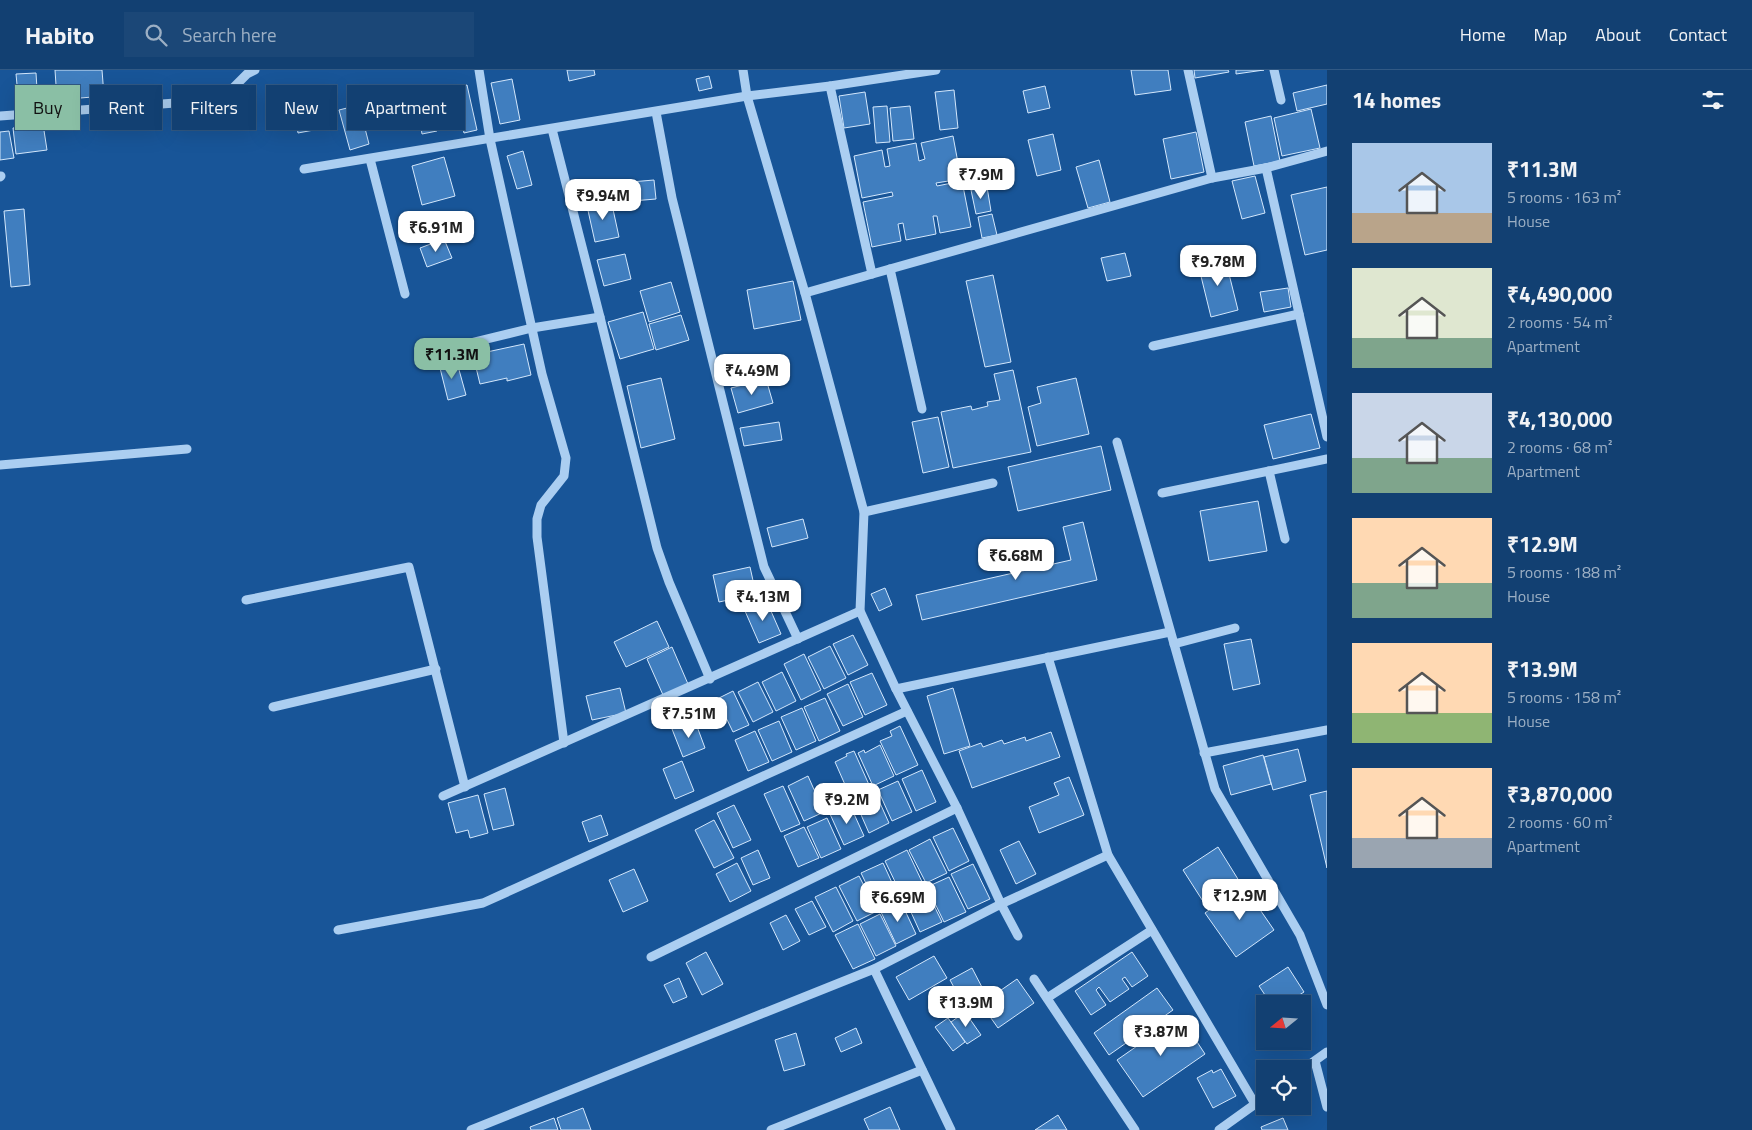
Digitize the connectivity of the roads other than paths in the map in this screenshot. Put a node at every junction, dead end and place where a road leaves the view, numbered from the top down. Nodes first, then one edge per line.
1 (255, 70) edge
2 (479, 70) edge
3 (743, 70) edge
4 (936, 70) edge
5 (1188, 70) edge
6 (1274, 70) edge
7 (830, 86) junction
8 (747, 96) junction
9 (1281, 100) dead end
10 (656, 112) junction
11 (0, 116) edge
12 (552, 129) junction
13 (490, 139) junction
14 (1327, 151) edge
15 (370, 159) junction
16 (1266, 168) junction
17 (304, 169) dead end
18 (1212, 178) junction
19 (890, 269) junction
20 (872, 274) junction
21 (805, 293) junction
22 (405, 294) dead end
23 (1299, 314) junction
24 (600, 317) junction
25 (532, 328) junction
26 (1153, 346) dead end
27 (429, 353) dead end
28 (922, 409) dead end
29 (1327, 437) edge
30 (1117, 442) dead end
31 (187, 449) dead end
32 (1327, 459) edge
33 (0, 465) edge
34 (1269, 471) junction
35 (993, 483) dead end
36 (1162, 494) dead end
37 (864, 512) junction
38 (1285, 539) dead end
39 (246, 600) dead end
40 (860, 611) junction
41 (1234, 628) dead end
42 (1170, 632) junction
43 (798, 639) junction
44 (1174, 644) junction
45 (1048, 657) junction
46 (436, 669) junction
47 (710, 679) junction
48 (896, 689) junction
49 (273, 707) dead end
50 (906, 710) junction
51 (1327, 730) edge
52 (564, 743) junction
53 (1204, 753) junction
54 (465, 787) junction
55 (443, 796) dead end
56 (957, 808) junction
57 (1108, 855) junction
58 (1001, 904) junction
59 (338, 930) dead end
60 (1152, 930) junction
61 (1018, 936) dead end
62 (651, 957) dead end
63 (874, 969) junction
64 (1034, 979) dead end
65 (1047, 998) junction
66 (1327, 1005) edge
67 (1327, 1052) edge
68 (1315, 1061) junction
69 (1311, 1064) edge
70 (922, 1070) junction
71 (1256, 1104) joint
72 (1327, 1107) edge
73 (1223, 1129) edge
74 (471, 1130) edge
75 (771, 1130) edge
76 (951, 1130) edge
77 (1136, 1130) edge

1 - 11 street
2 - 13 street
3 - 8 street
4 - 7 street
5 - 18 street
6 - 9 street
7 - 8 street
7 - 20 street
8 - 10 street
8 - 21 street
10 - 12 street
10 - 43 street
12 - 13 street
12 - 24 street
13 - 15 street
13 - 25 street
14 - 16 street
15 - 17 street
15 - 22 street
16 - 18 street
16 - 23 street
18 - 19 street
19 - 20 street
19 - 28 street
20 - 21 street
21 - 37 street
23 - 26 street
23 - 29 street
24 - 25 street
24 - 47 street
25 - 27 street
25 - 52 street
30 - 42 street
31 - 33 street
32 - 34 street
34 - 36 street
34 - 38 street
35 - 37 street
37 - 40 street
39 - 46 street
40 - 43 street
40 - 48 street
41 - 44 street
42 - 44 street
42 - 45 street
43 - 47 street
44 - 53 street
45 - 48 street
45 - 57 street
46 - 49 street
46 - 54 street
47 - 52 street
48 - 50 street
50 - 56 street
50 - 59 street
51 - 53 street
52 - 54 street
53 - 66 street
54 - 55 street
56 - 58 street
56 - 62 street
57 - 58 street
57 - 60 street
58 - 61 street
58 - 63 street
60 - 65 street
60 - 71 street
63 - 70 street
63 - 74 street
64 - 65 street
65 - 77 street
67 - 68 street
68 - 69 street
68 - 72 street
70 - 75 street
70 - 76 street
71 - 73 street

